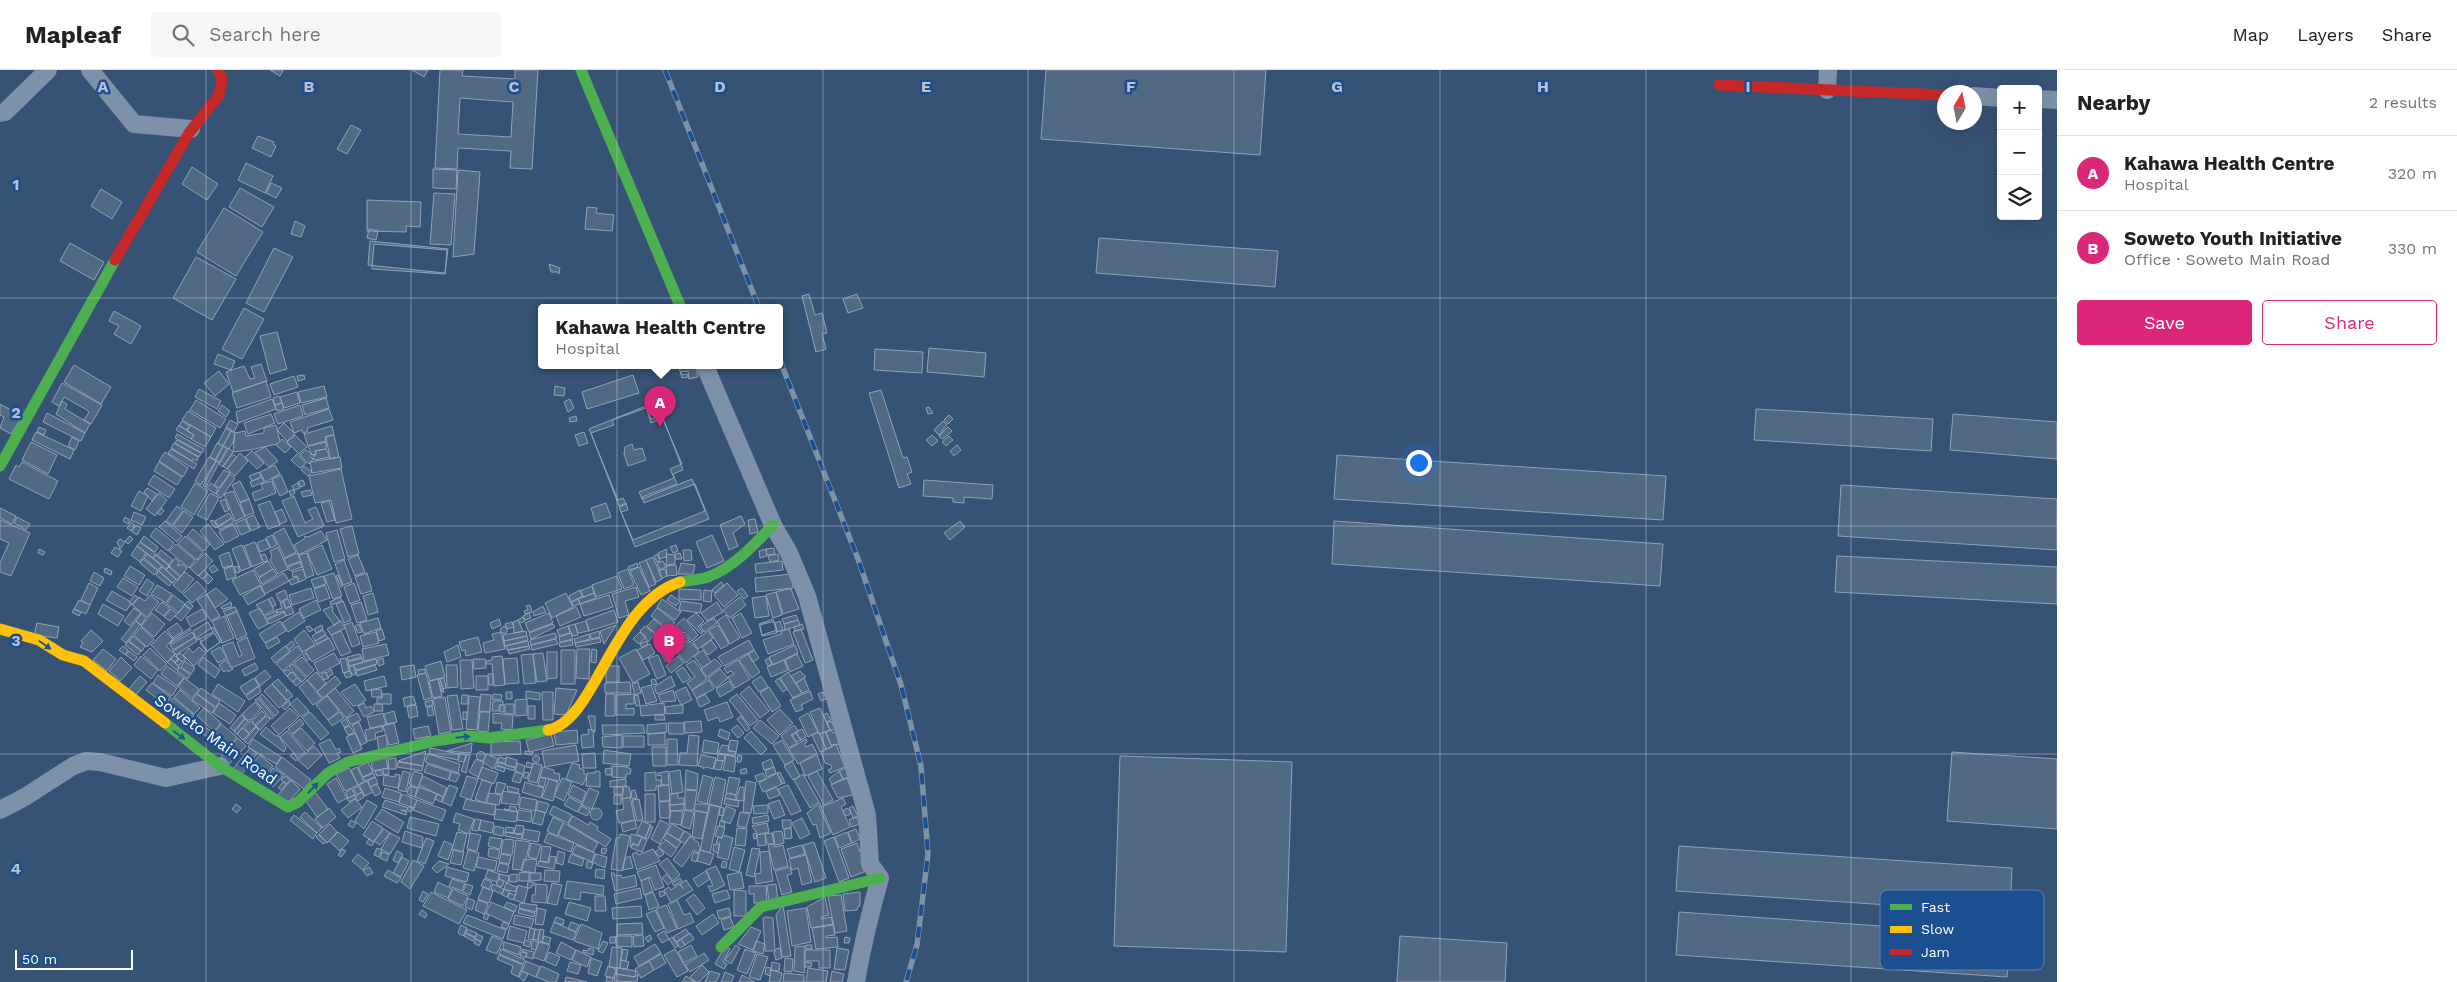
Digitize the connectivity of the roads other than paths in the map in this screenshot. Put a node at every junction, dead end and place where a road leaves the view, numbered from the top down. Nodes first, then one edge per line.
1 (48, 70) edge
2 (90, 70) edge
3 (218, 70) edge
4 (581, 70) edge
5 (1828, 70) edge
6 (1719, 85) dead end
7 (1827, 90) junction
8 (1937, 95) edge
9 (1982, 97) edge
10 (1997, 98) edge
11 (2042, 99) edge
12 (2057, 100) edge
13 (0, 113) edge
14 (191, 129) junction
15 (679, 304) edge
16 (706, 369) edge
17 (0, 466) edge
18 (773, 525) junction
19 (0, 629) edge
20 (220, 766) junction
21 (0, 810) edge
22 (880, 878) junction
23 (721, 947) dead end
24 (856, 982) edge

1 - 13 street
2 - 14 street
3 - 14 street
4 - 15 street
5 - 7 street
6 - 7 street
7 - 8 street
9 - 10 street
11 - 12 street
14 - 17 street
16 - 18 street
20 -> 18 street, Soweto Main Road
18 - 22 street
19 -> 20 street, Soweto Main Road
20 - 21 street
22 - 23 street
22 - 24 street

